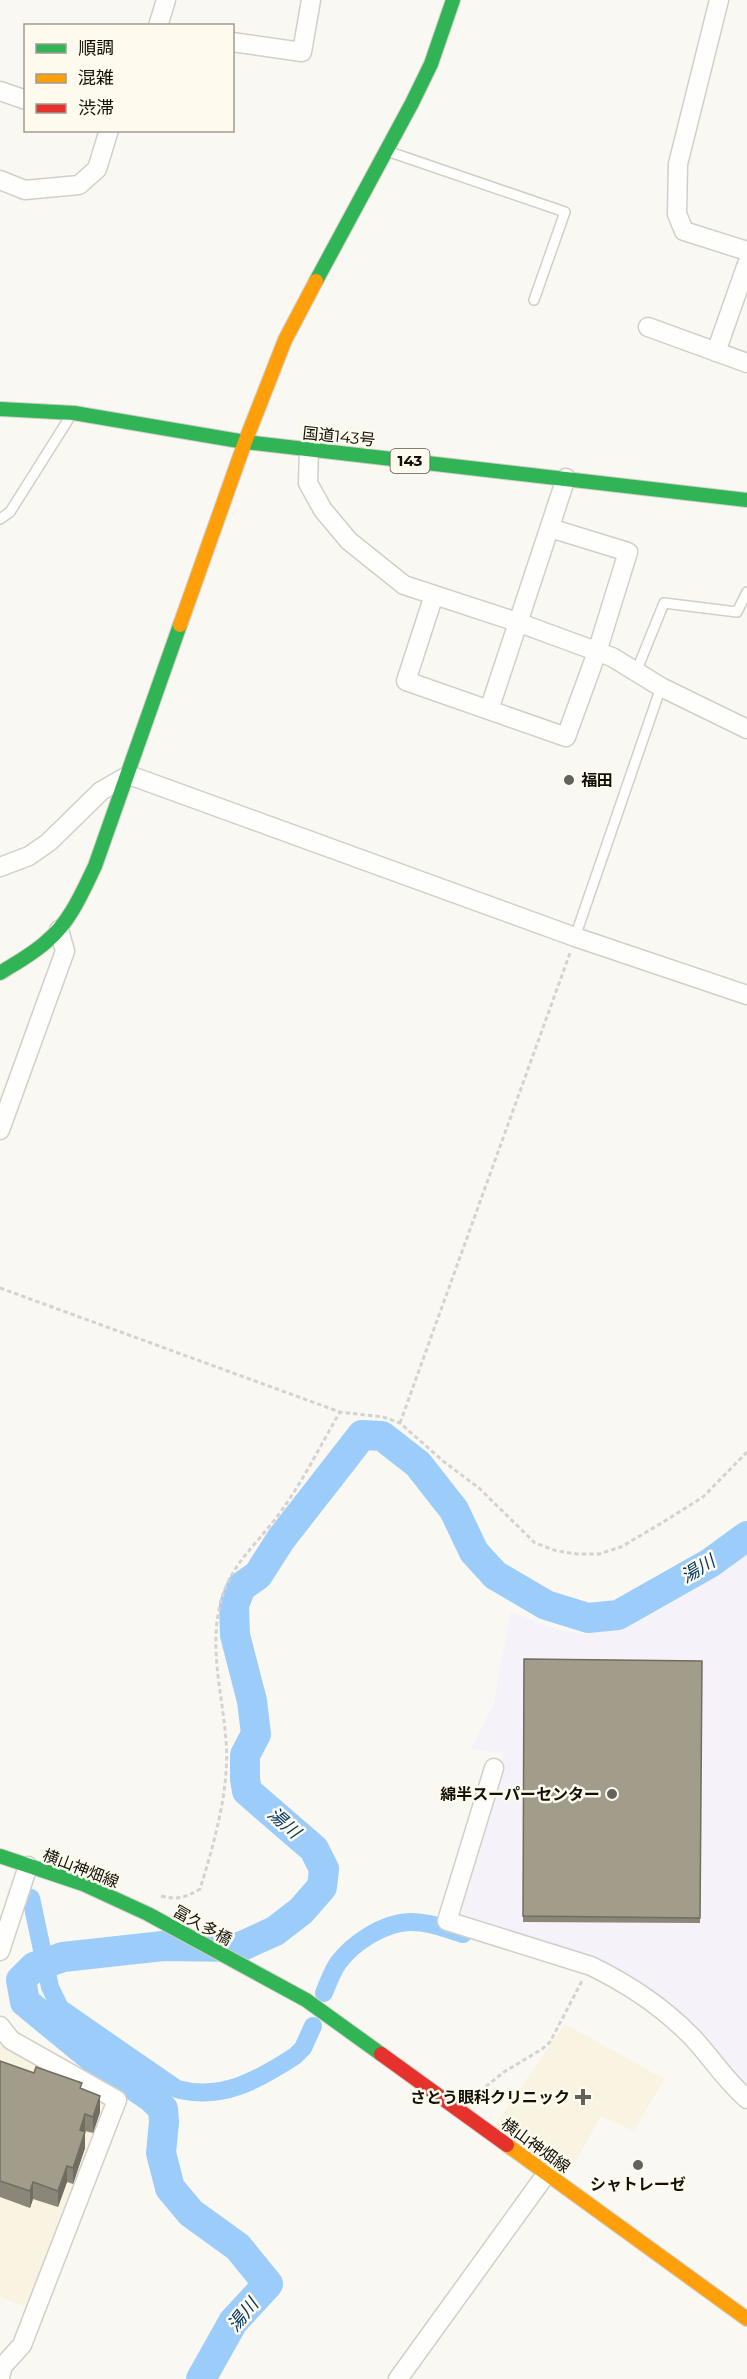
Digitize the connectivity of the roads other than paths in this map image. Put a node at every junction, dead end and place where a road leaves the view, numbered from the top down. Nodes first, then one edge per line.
1 (166, 0) edge
2 (311, 0) edge
3 (453, 0) edge
4 (719, 0) edge
5 (159, 24) edge
6 (234, 42) edge
7 (0, 91) edge
8 (24, 99) edge
9 (108, 132) edge
10 (385, 150) junction
11 (0, 180) edge
12 (747, 251) edge
13 (747, 264) edge
14 (534, 300) dead end
15 (648, 327) dead end
16 (716, 352) junction
17 (747, 363) edge
18 (0, 409) edge
19 (74, 413) junction
20 (245, 442) junction
21 (309, 450) junction
22 (567, 478) junction
23 (747, 500) edge
24 (0, 519) edge
25 (550, 528) junction
26 (747, 592) edge
27 (434, 595) junction
28 (517, 622) junction
29 (597, 652) junction
30 (636, 672) junction
31 (661, 687) junction
32 (489, 710) junction
33 (747, 729) edge
34 (129, 776) junction
35 (0, 867) edge
36 (59, 930) junction
37 (575, 937) junction
38 (0, 973) edge
39 (747, 995) edge
40 (0, 1130) edge
41 (494, 1768) dead end
42 (0, 1856) edge
43 (28, 1866) junction
44 (142, 1911) joint
45 (0, 1951) edge
46 (241, 1965) joint
47 (0, 2026) edge
48 (747, 2099) edge
49 (547, 2173) junction
50 (747, 2319) edge
51 (1, 2369) edge
52 (398, 2379) edge

1 - 5 street
2 - 6 street
3 - 10 main road
4 - 12 street
7 - 8 street
9 - 11 street
10 - 14 lane
10 - 20 main road
13 - 16 street
15 - 16 street
16 - 17 street
18 - 19 main road, 国道143号 / 143
19 - 20 main road, 国道143号 / 143
19 - 24 lane
20 - 21 main road, 国道143号 / 143
20 - 34 main road
21 - 22 main road, 国道143号 / 143
21 - 27 street
22 - 23 main road, 国道143号 / 143
22 - 25 street
25 - 28 street
25 - 29 street
26 - 30 lane
27 - 28 street
27 - 32 street
28 - 29 street
28 - 32 street
29 - 30 street
29 - 32 street
30 - 31 street
31 - 33 street
31 - 37 lane
34 - 35 street
34 - 36 main road
34 - 37 street
36 - 38 main road
36 - 40 street
37 - 39 street
41 - 48 street
42 - 43 main road, 横山神畑線
43 - 44 main road, 横山神畑線
43 - 45 street
44 - 46 main road, 冨久多橋
46 - 49 main road, 横山神畑線
47 - 51 street
49 - 50 main road, 横山神畑線
49 - 52 street

